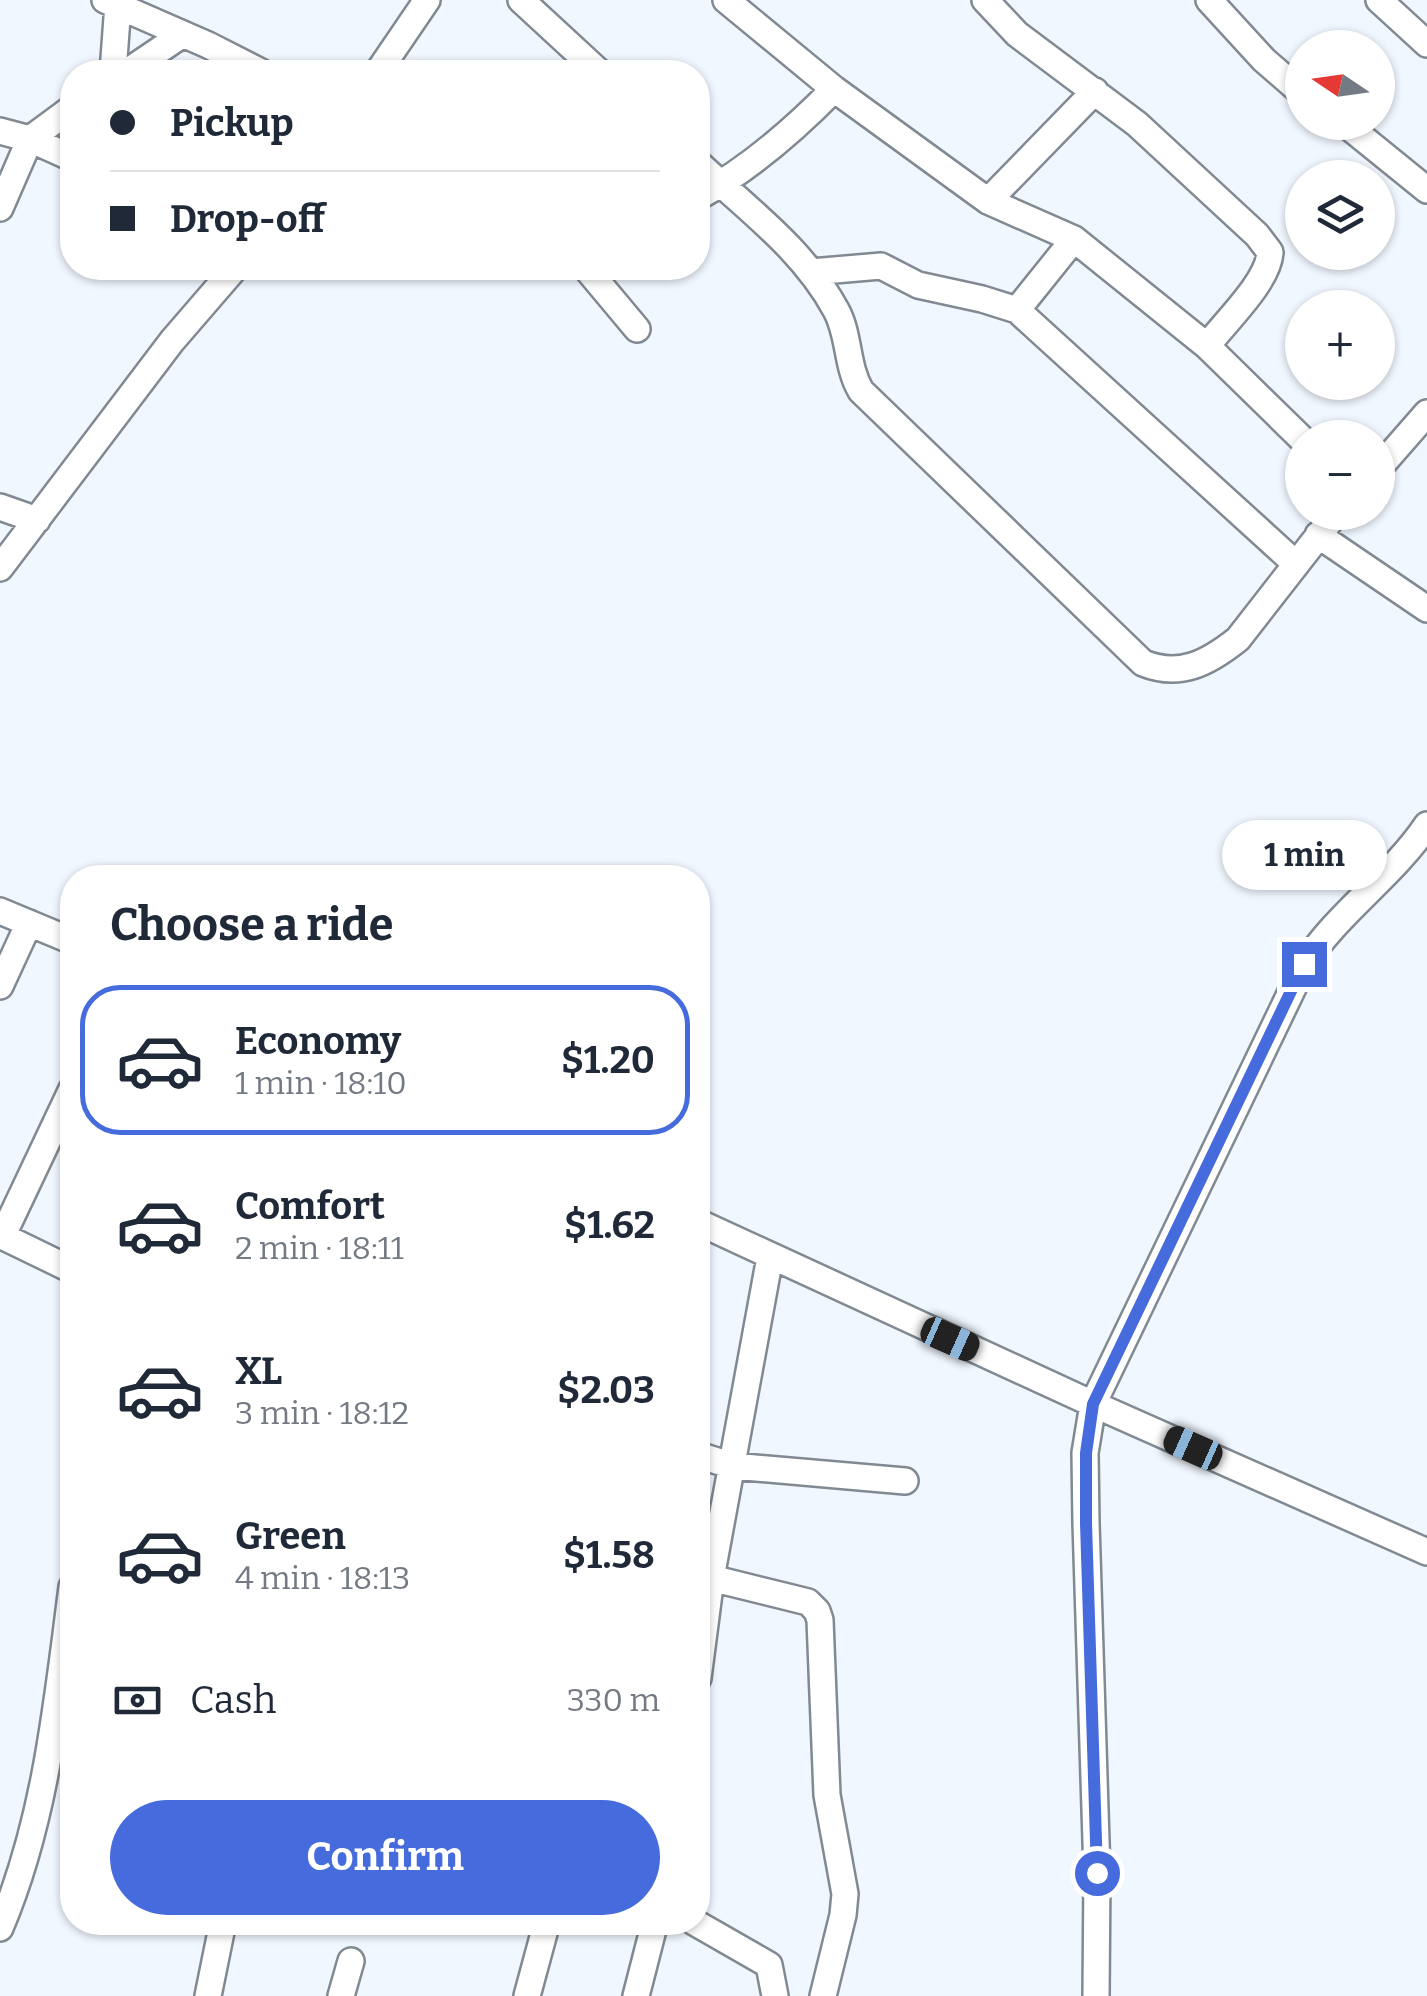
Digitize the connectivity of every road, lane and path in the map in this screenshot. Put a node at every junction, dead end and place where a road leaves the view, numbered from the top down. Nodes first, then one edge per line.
1 (427, 0) edge
2 (520, 0) edge
3 (726, 0) edge
4 (1210, 0) edge
5 (1379, 0) edge
6 (111, 2) edge
7 (995, 4) edge
8 (183, 34) junction
9 (1427, 44) edge
10 (112, 60) edge
11 (145, 60) edge
12 (236, 60) edge
13 (389, 60) edge
14 (587, 60) edge
15 (1285, 78) edge
16 (834, 89) junction
17 (1095, 91) junction
18 (60, 117) edge
19 (0, 131) edge
20 (30, 139) junction
21 (1365, 140) edge
22 (60, 153) edge
23 (710, 174) edge
24 (721, 184) junction
25 (710, 190) edge
26 (1427, 190) edge
27 (988, 201) junction
28 (0, 208) edge
29 (1074, 240) junction
30 (811, 272) junction
31 (224, 280) edge
32 (596, 280) edge
33 (1018, 310) junction
34 (637, 329) dead end
35 (1207, 346) junction
36 (1427, 413) edge
37 (1285, 422) edge
38 (1395, 450) edge
39 (0, 507) edge
40 (37, 520) junction
41 (1322, 530) edge
42 (1318, 535) junction
43 (1296, 564) junction
44 (0, 568) edge
45 (1427, 609) edge
46 (1427, 824) edge
47 (0, 911) edge
48 (29, 923) junction
49 (60, 937) edge
50 (0, 986) edge
51 (60, 1113) edge
52 (710, 1228) edge
53 (1, 1236) edge
54 (770, 1257) junction
55 (60, 1264) edge
56 (1093, 1404) junction
57 (710, 1459) edge
58 (733, 1466) junction
59 (906, 1481) dead end
60 (1427, 1552) edge
61 (711, 1578) junction
62 (710, 1586) edge
63 (60, 1759) edge
64 (0, 1928) edge
65 (710, 1931) edge
66 (220, 1935) edge
67 (543, 1935) edge
68 (652, 1935) edge
69 (351, 1960) dead end
70 (778, 1995) edge
71 (208, 1996) edge
72 (341, 1996) edge
73 (527, 1996) edge
74 (636, 1996) edge
75 (823, 1996) edge
76 (1096, 1996) edge

1 - 13 street
2 - 14 street
3 - 16 street
4 - 15 street
5 - 9 street
6 - 8 street
6 - 10 street
7 - 17 street
8 - 11 street
8 - 12 street
16 - 24 street
16 - 27 street
17 - 27 street
17 - 35 street
18 - 20 street
19 - 20 street
20 - 22 street
20 - 28 street
21 - 26 street
23 - 24 street
24 - 25 street
24 - 30 street
27 - 29 street
29 - 33 street
29 - 35 street
30 - 33 street
30 - 43 street
31 - 40 street
32 - 34 street
33 - 43 street
35 - 37 street
36 - 38 street
39 - 40 street
40 - 44 street
41 - 42 street
42 - 43 street
42 - 45 street
46 - 56 street
47 - 48 street
48 - 49 street
48 - 50 street
51 - 53 street
52 - 54 street
53 - 55 street
54 - 56 street
54 - 58 street
56 - 60 street
56 - 76 street
57 - 58 street
58 - 59 street
58 - 61 street
61 - 62 street
61 - 75 street
63 - 64 street
65 - 70 street
66 - 71 street
67 - 73 street
68 - 74 street
69 - 72 street

